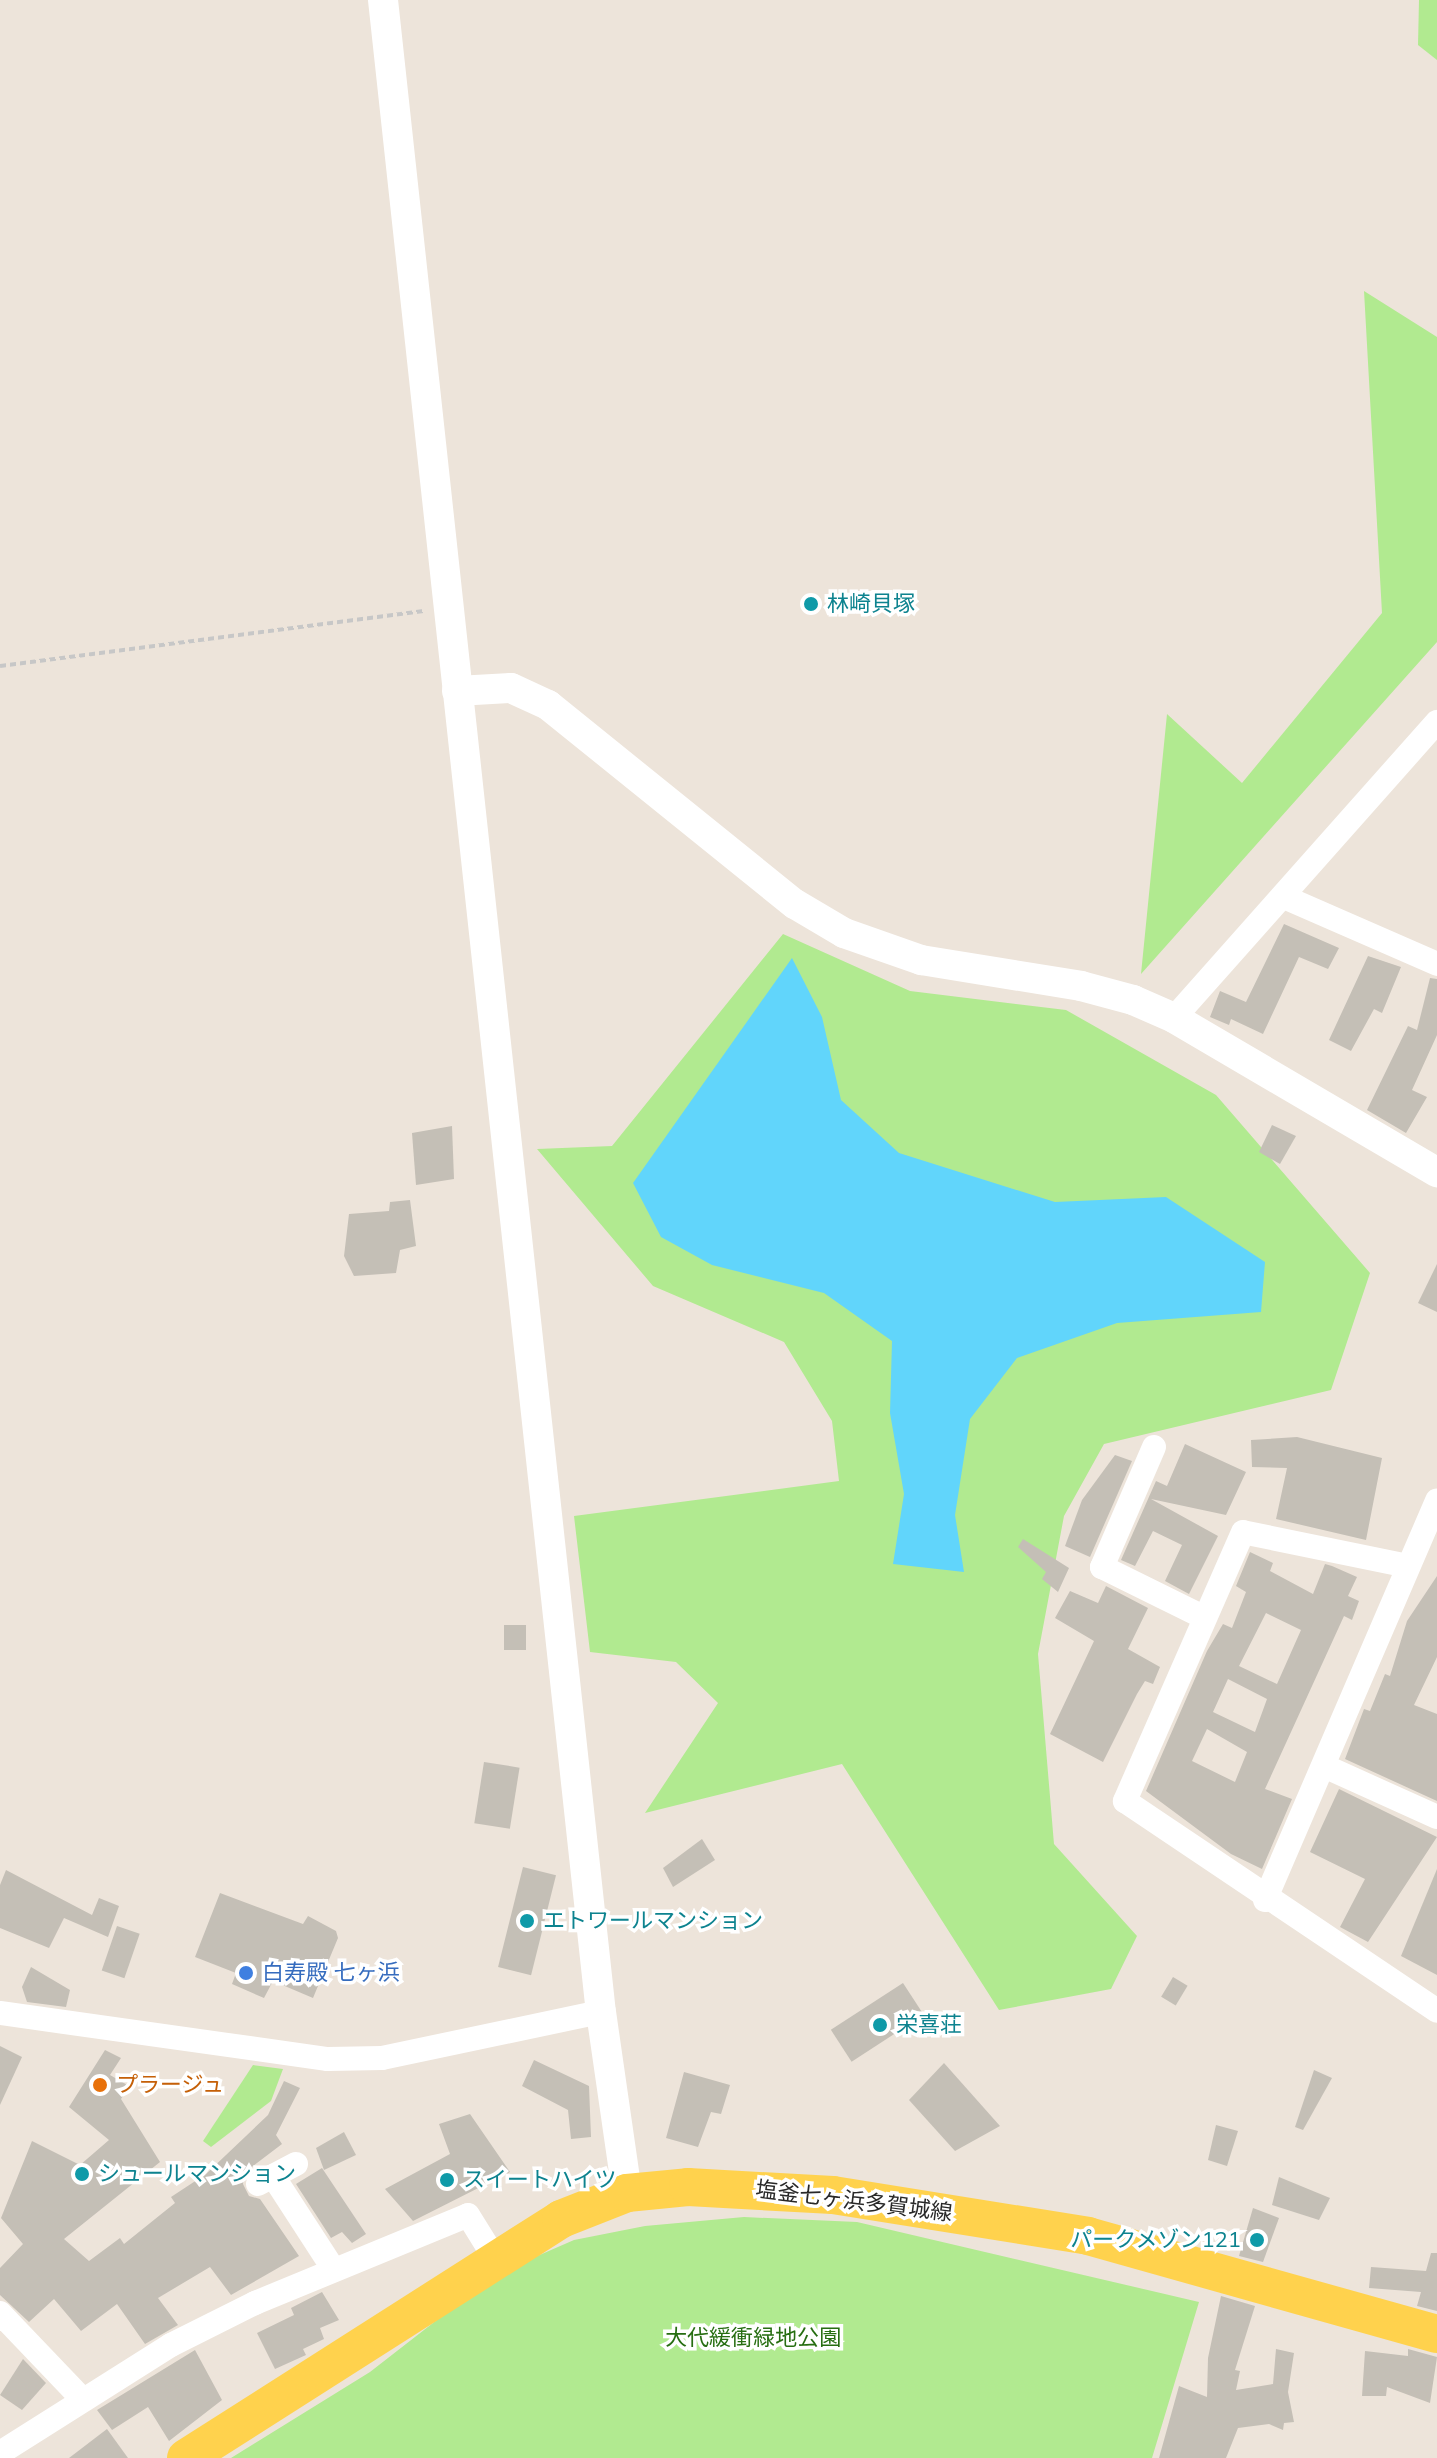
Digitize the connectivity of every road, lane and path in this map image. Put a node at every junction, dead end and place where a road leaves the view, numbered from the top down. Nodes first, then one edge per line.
1 (383, 0) edge
2 (447, 608) junction
3 (0, 666) edge
4 (457, 691) junction
5 (1437, 722) edge
6 (1284, 897) junction
7 (1437, 964) edge
8 (1174, 1018) junction
9 (1437, 1172) edge
10 (1154, 1447) dead end
11 (1437, 1500) edge
12 (1408, 1566) junction
13 (1203, 1617) junction
14 (1324, 1766) junction
15 (1437, 1817) edge
16 (1265, 1900) junction
17 (1437, 2011) edge
18 (601, 2012) junction
19 (0, 2013) edge
20 (296, 2164) dead end
21 (627, 2193) junction
22 (494, 2257) junction
23 (334, 2270) junction
24 (0, 2313) edge
25 (1437, 2334) edge
26 (83, 2400) junction
27 (0, 2453) edge
28 (186, 2458) edge

1 - 2 street
2 - 3 path
2 - 4 street
4 - 8 street
4 - 18 street
5 - 6 street
6 - 7 street
6 - 8 street
8 - 9 street
10 - 13 street
11 - 12 street
12 - 13 street
12 - 14 street
13 - 16 street
14 - 15 street
14 - 16 street
16 - 17 street
18 - 19 street
18 - 21 street
20 - 23 street
21 - 22 main road, 塩釜七ヶ浜多賀城線
21 - 25 main road, 塩釜七ヶ浜多賀城線
22 - 23 street
22 - 28 main road, 塩釜七ヶ浜多賀城線
23 - 26 street
24 - 26 street
26 - 27 street

